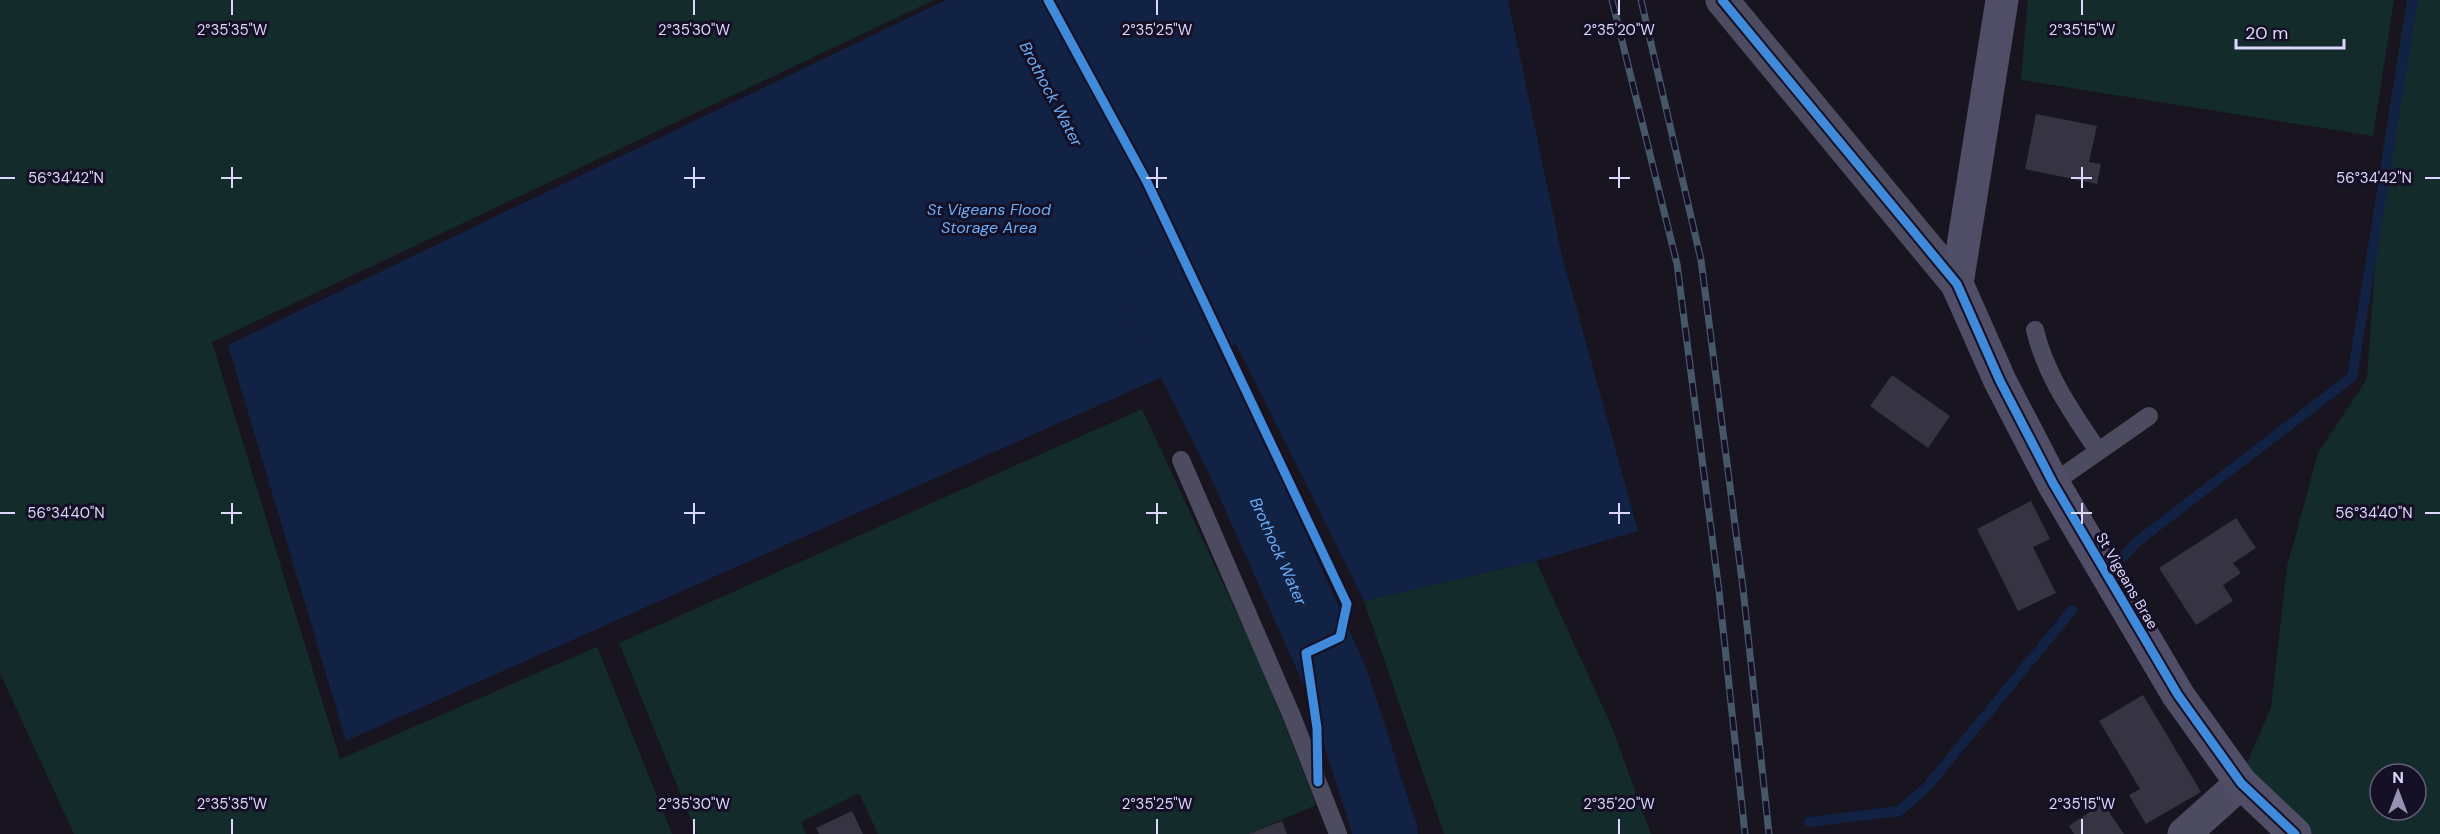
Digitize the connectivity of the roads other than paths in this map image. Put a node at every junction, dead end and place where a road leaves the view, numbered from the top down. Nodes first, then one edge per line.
1 (1722, 0) edge
2 (2002, 0) edge
3 (1957, 284) junction
4 (2035, 330) dead end
5 (2149, 416) dead end
6 (2098, 452) junction
7 (1181, 460) dead end
8 (2053, 483) junction
9 (2241, 783) junction
10 (1338, 834) edge
11 (2184, 834) edge
12 (2295, 834) edge

1 - 3 street
2 - 3 street
3 - 8 street, St Vigeans Brae
4 - 6 lane
5 - 6 lane
6 - 8 lane
7 - 10 lane
8 - 9 street, St Vigeans Brae
9 - 11 street
9 - 12 street, St Vigeans Brae

